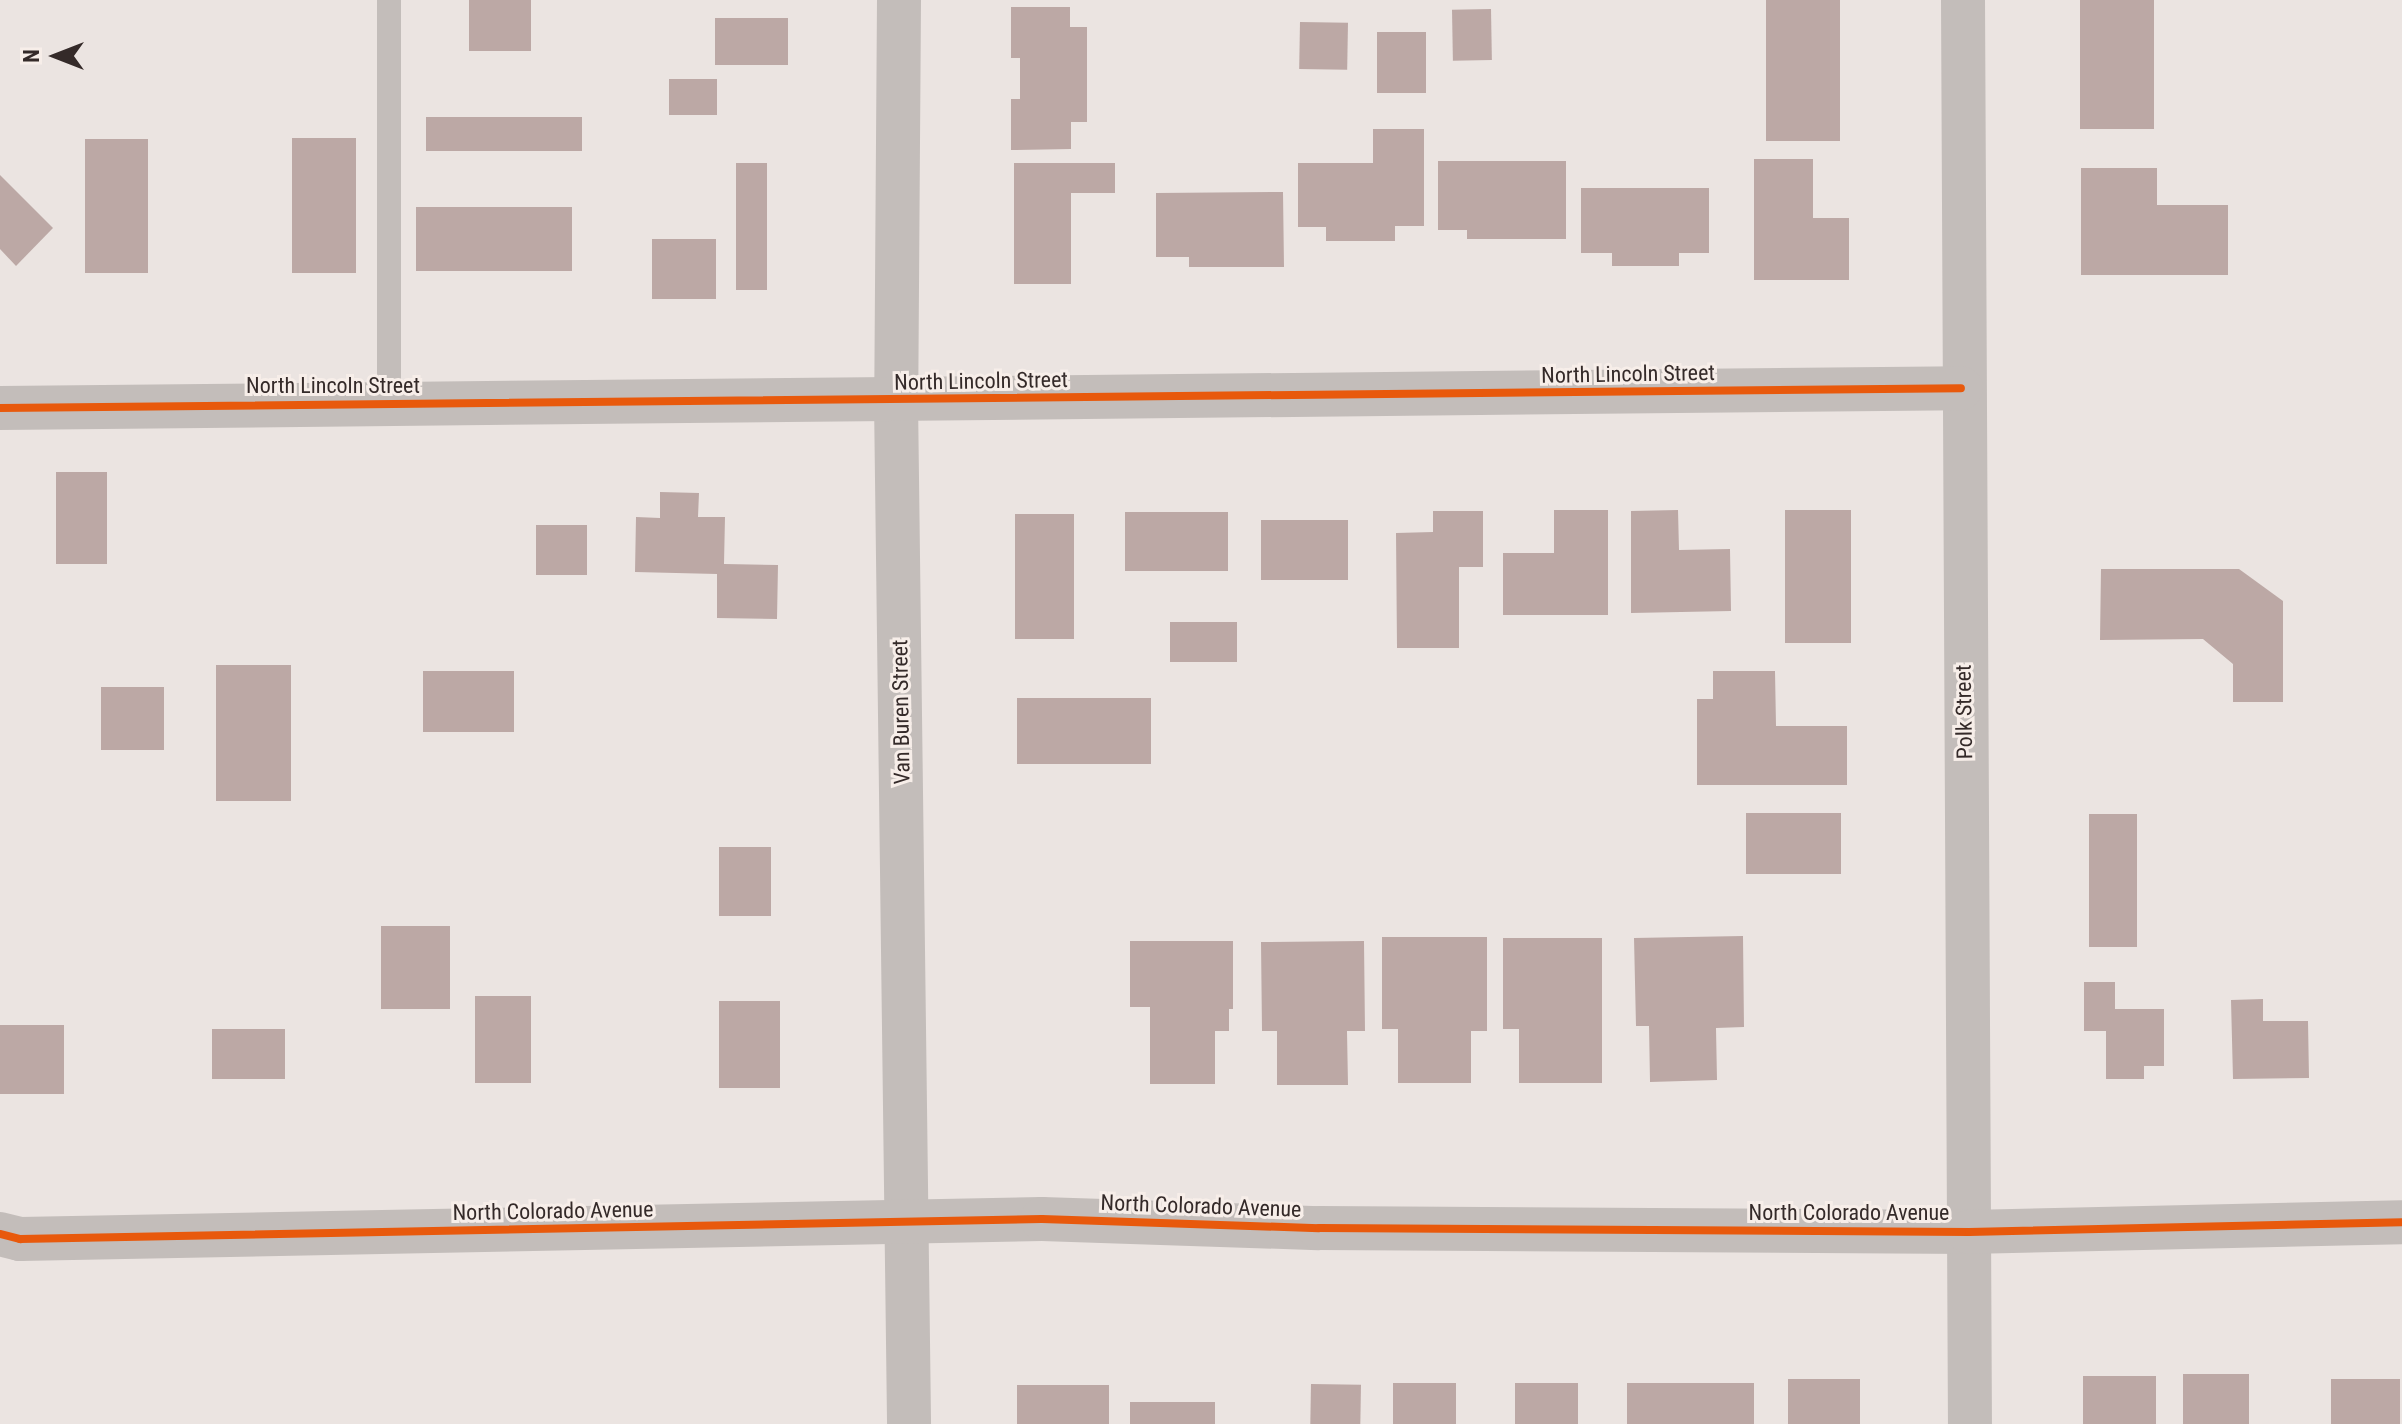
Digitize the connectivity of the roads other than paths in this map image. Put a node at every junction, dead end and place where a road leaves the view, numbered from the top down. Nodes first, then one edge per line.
1 (389, 0) edge
2 (899, 0) edge
3 (1963, 0) edge
4 (1961, 388) junction
5 (896, 400) junction
6 (389, 405) junction
7 (0, 408) edge
8 (909, 1222) junction
9 (2402, 1222) edge
10 (1969, 1232) junction
11 (0, 1234) edge
12 (909, 1424) edge
13 (1970, 1424) edge

1 - 6 lane
2 - 5 street, Van Buren Street
3 - 4 street, Polk Street
4 - 5 street, North Lincoln Street
4 - 10 street, Polk Street
5 - 6 street, North Lincoln Street
5 - 8 street, Van Buren Street
6 - 7 street, North Lincoln Street
8 - 10 street, North Colorado Avenue
8 - 11 street, North Colorado Avenue
8 - 12 street, Van Buren Street
9 - 10 street, North Colorado Avenue
10 - 13 street, Polk Street

